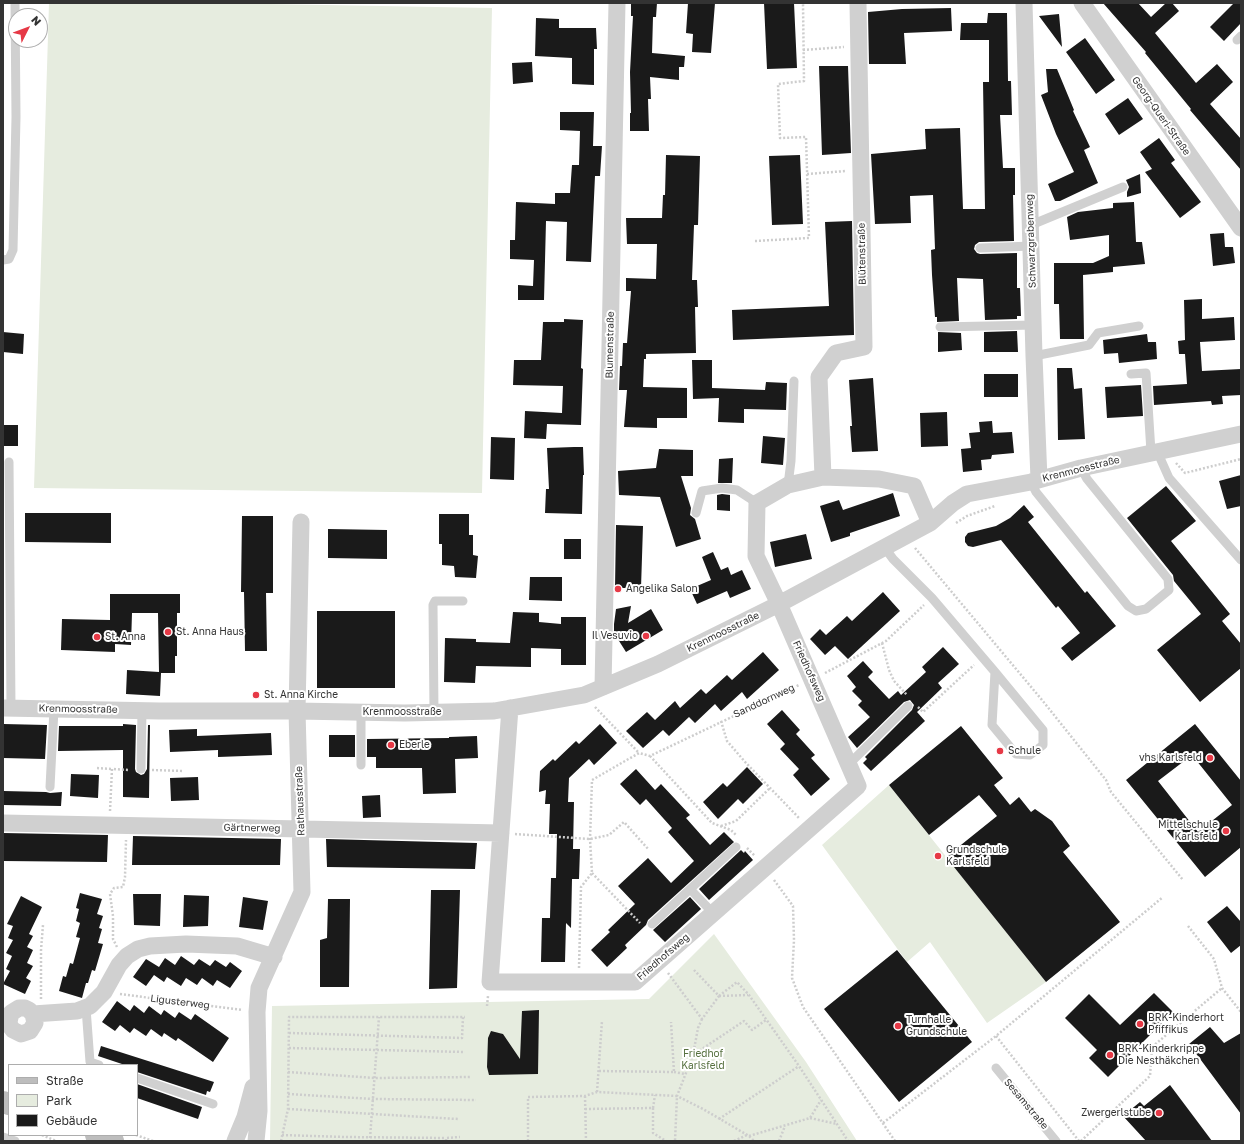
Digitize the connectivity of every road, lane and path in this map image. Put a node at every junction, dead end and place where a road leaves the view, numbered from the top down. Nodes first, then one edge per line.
1 (15, 3) edge
2 (617, 3) edge
3 (802, 3) edge
4 (858, 3) edge
5 (1024, 3) edge
6 (1082, 3) edge
7 (859, 46) junction
8 (803, 50) junction
9 (861, 170) junction
10 (807, 174) junction
11 (1123, 187) dead end
12 (1031, 225) junction
13 (1241, 228) edge
14 (755, 241) dead end
15 (1032, 246) junction
16 (980, 248) dead end
17 (3, 260) edge
18 (1034, 325) junction
19 (1139, 326) dead end
20 (940, 327) dead end
21 (1034, 356) junction
22 (1131, 374) dead end
23 (794, 381) dead end
24 (1241, 434) edge
25 (1157, 455) junction
26 (1241, 459) edge
27 (9, 462) dead end
28 (1081, 468) junction
29 (823, 477) junction
30 (1035, 480) junction
31 (788, 485) junction
32 (757, 503) junction
33 (1000, 504) dead end
34 (696, 513) dead end
35 (301, 522) dead end
36 (930, 523) junction
37 (954, 524) dead end
38 (919, 544) dead end
39 (914, 547) junction
40 (889, 554) junction
41 (1241, 560) edge
42 (932, 598) junction
43 (463, 601) dead end
44 (779, 604) junction
45 (882, 643) junction
46 (982, 658) junction
47 (995, 672) junction
48 (812, 679) junction
49 (604, 687) junction
50 (584, 695) junction
51 (910, 702) junction
52 (7, 708) edge
53 (510, 708) junction
54 (54, 709) junction
55 (142, 710) junction
56 (298, 711) junction
57 (361, 712) junction
58 (434, 713) junction
59 (721, 722) junction
60 (639, 753) junction
61 (650, 756) junction
62 (849, 764) junction
63 (361, 765) dead end
64 (98, 768) dead end
65 (112, 769) junction
66 (140, 769) junction
67 (184, 771) dead end
68 (50, 787) dead end
69 (770, 788) junction
70 (3, 823) edge
71 (110, 825) junction
72 (127, 825) junction
73 (720, 826) junction
74 (301, 828) junction
75 (809, 828) junction
76 (501, 833) junction
77 (590, 839) junction
78 (738, 844) joint
79 (746, 846) dead end
80 (649, 850) dead end
81 (764, 867) junction
82 (592, 873) junction
83 (1183, 880) dead end
84 (690, 889) junction
85 (1163, 897) dead end
86 (713, 913) junction
87 (652, 924) dead end
88 (642, 925) dead end
89 (43, 926) dead end
90 (1188, 926) dead end
91 (127, 956) junction
92 (274, 957) junction
93 (659, 962) junction
94 (694, 970) dead end
95 (579, 983) junction
96 (1222, 988) junction
97 (104, 992) junction
98 (748, 995) junction
99 (719, 996) junction
100 (86, 1008) junction
101 (7, 1012) edge
102 (257, 1012) junction
103 (1241, 1012) edge
104 (38, 1013) junction
105 (380, 1017) junction
106 (702, 1019) junction
107 (766, 1020) junction
108 (602, 1021) dead end
109 (671, 1022) dead end
110 (289, 1033) junction
111 (378, 1036) junction
112 (996, 1036) junction
113 (289, 1048) junction
114 (377, 1051) junction
115 (465, 1052) dead end
116 (693, 1055) junction
117 (96, 1064) edge
118 (799, 1066) junction
119 (996, 1068) dead end
120 (599, 1071) junction
121 (257, 1072) junction
122 (288, 1072) junction
123 (674, 1072) junction
124 (686, 1074) junction
125 (470, 1077) dead end
126 (138, 1078) edge
127 (375, 1078) junction
128 (597, 1092) junction
129 (288, 1094) junction
130 (655, 1095) junction
131 (585, 1096) junction
132 (677, 1096) junction
133 (373, 1099) junction
134 (476, 1100) dead end
135 (821, 1100) junction
136 (213, 1104) dead end
137 (653, 1108) junction
138 (288, 1109) junction
139 (585, 1109) junction
140 (372, 1114) junction
141 (810, 1118) junction
142 (458, 1119) dead end
143 (719, 1119) junction
144 (884, 1123) junction
145 (838, 1124) junction
146 (785, 1126) junction
147 (44, 1136) edge
148 (99, 1136) edge
149 (138, 1136) edge
150 (282, 1136) junction
151 (748, 1136) junction
152 (3, 1137) edge
153 (345, 1137) junction
154 (460, 1137) dead end
155 (370, 1138) junction
156 (446, 1139) edge
157 (15, 1141) edge
158 (56, 1141) edge
159 (113, 1141) edge
160 (153, 1141) edge
161 (235, 1141) edge
162 (256, 1141) edge
163 (281, 1141) edge
164 (343, 1141) edge
165 (528, 1141) edge
166 (586, 1141) edge
167 (666, 1141) edge
168 (675, 1141) edge
169 (734, 1141) edge
170 (754, 1141) edge
171 (779, 1141) edge
172 (848, 1141) edge
173 (895, 1141) edge
174 (1056, 1141) edge
175 (1080, 1141) edge

1 - 17 lane
2 - 49 street, Blumenstraße
3 - 8 path
4 - 7 street, Blütenstraße
5 - 12 street, Schwarzgrabenweg
6 - 13 street, Georg-Queri-Straße
7 - 8 path
7 - 9 street, Blütenstraße
8 - 10 path
9 - 10 path
9 - 29 street, Blütenstraße
10 - 14 path
11 - 12 lane
12 - 15 street, Schwarzgrabenweg
15 - 16 lane
15 - 18 street, Schwarzgrabenweg
18 - 20 lane
18 - 21 street, Schwarzgrabenweg
19 - 21 lane
21 - 30 street, Schwarzgrabenweg
22 - 25 lane
23 - 31 lane
24 - 25 street, Krenmoosstraße
25 - 26 path
25 - 28 street, Krenmoosstraße
25 - 41 lane
27 - 52 lane
28 - 30 street, Krenmoosstraße
28 - 30 lane
29 - 31 street
29 - 36 street
30 - 36 street, Krenmoosstraße
31 - 32 street
32 - 34 lane
32 - 44 street
33 - 37 path
35 - 56 street, Rathausstraße
36 - 40 street, Krenmoosstraße
38 - 39 path
39 - 40 path
39 - 83 path
40 - 42 lane
40 - 44 street, Krenmoosstraße
42 - 45 path, Sanddornweg
42 - 46 lane
43 - 58 lane
44 - 48 street, Friedhofsweg
44 - 49 street, Krenmoosstraße
45 - 48 path, Sanddornweg
45 - 51 path
46 - 47 lane
46 - 51 path
47 - 47 lane
48 - 59 path, Sanddornweg
48 - 62 street, Friedhofsweg
49 - 50 street, Krenmoosstraße
50 - 53 street, Krenmoosstraße
50 - 60 path
51 - 62 lane
52 - 54 street, Krenmoosstraße
53 - 58 street, Krenmoosstraße
53 - 76 street, Friedhofsweg
54 - 55 street, Krenmoosstraße
54 - 68 lane
55 - 56 street, Krenmoosstraße
55 - 66 lane
56 - 57 street, Krenmoosstraße
56 - 74 street, Rathausstraße
57 - 58 street, Krenmoosstraße
57 - 63 lane
59 - 61 path, Sanddornweg
59 - 69 path
60 - 61 path
60 - 77 path
61 - 73 path
62 - 75 street, Friedhofsweg
64 - 65 path
65 - 66 path
65 - 71 path
66 - 67 path
69 - 73 path
69 - 75 path
70 - 71 street, Gärtnerweg
71 - 72 street, Gärtnerweg
72 - 74 street, Gärtnerweg
72 - 91 path
73 - 78 path
74 - 76 street, Gärtnerweg
74 - 92 street, Rathausstraße
75 - 81 street, Friedhofsweg
76 - 77 path
76 - 95 street, Friedhofsweg
77 - 80 path
77 - 82 path
78 - 84 lane
79 - 81 path
81 - 86 street, Friedhofsweg
81 - 144 path
82 - 88 path
82 - 95 path
84 - 86 lane
84 - 87 lane
85 - 112 path
86 - 93 street, Friedhofsweg
89 - 104 path
90 - 96 path
91 - 92 street
91 - 97 street
92 - 102 street, Rathausstraße
93 - 95 street, Friedhofsweg
93 - 106 path
94 - 99 path
96 - 103 path
96 - 175 path
97 - 100 street
97 - 102 path, Ligusterweg
98 - 99 path
98 - 99 path
98 - 107 path
99 - 106 path
100 - 104 street
100 - 117 lane
101 - 104 street
101 - 104 street
102 - 121 street, Rathausstraße
105 - 110 path
105 - 111 path
105 - 111 path
106 - 116 path
107 - 116 path
107 - 118 path
108 - 120 path
109 - 123 path
110 - 111 path
110 - 113 path
111 - 114 path
112 - 144 path
112 - 175 path
113 - 114 path
113 - 122 path
114 - 115 path
114 - 127 path
116 - 124 path
118 - 135 path
118 - 143 path
119 - 174 lane, Sesamstraße
120 - 123 path
120 - 128 path
121 - 161 street, Rathausstraße
121 - 162 street, Rathausstraße
122 - 127 path
122 - 129 path
123 - 124 path
124 - 132 path
125 - 127 path
126 - 136 lane
127 - 133 path
128 - 130 path
128 - 131 path
129 - 133 path
129 - 138 path
130 - 132 path
130 - 137 path
131 - 139 path
131 - 165 path
132 - 143 path
132 - 168 path
133 - 134 path
133 - 140 path
135 - 141 path
135 - 145 path
137 - 139 path
137 - 167 path
138 - 140 path
138 - 150 path
139 - 166 path
140 - 142 path
140 - 155 path
141 - 145 path
141 - 146 path
143 - 151 path
144 - 173 path
145 - 172 path
146 - 151 path
146 - 171 path
147 - 158 path
148 - 159 main road
149 - 160 path
150 - 153 path
150 - 163 path
151 - 169 path
151 - 170 path
152 - 157 lane
153 - 155 path
153 - 164 path
154 - 156 path
155 - 156 path

